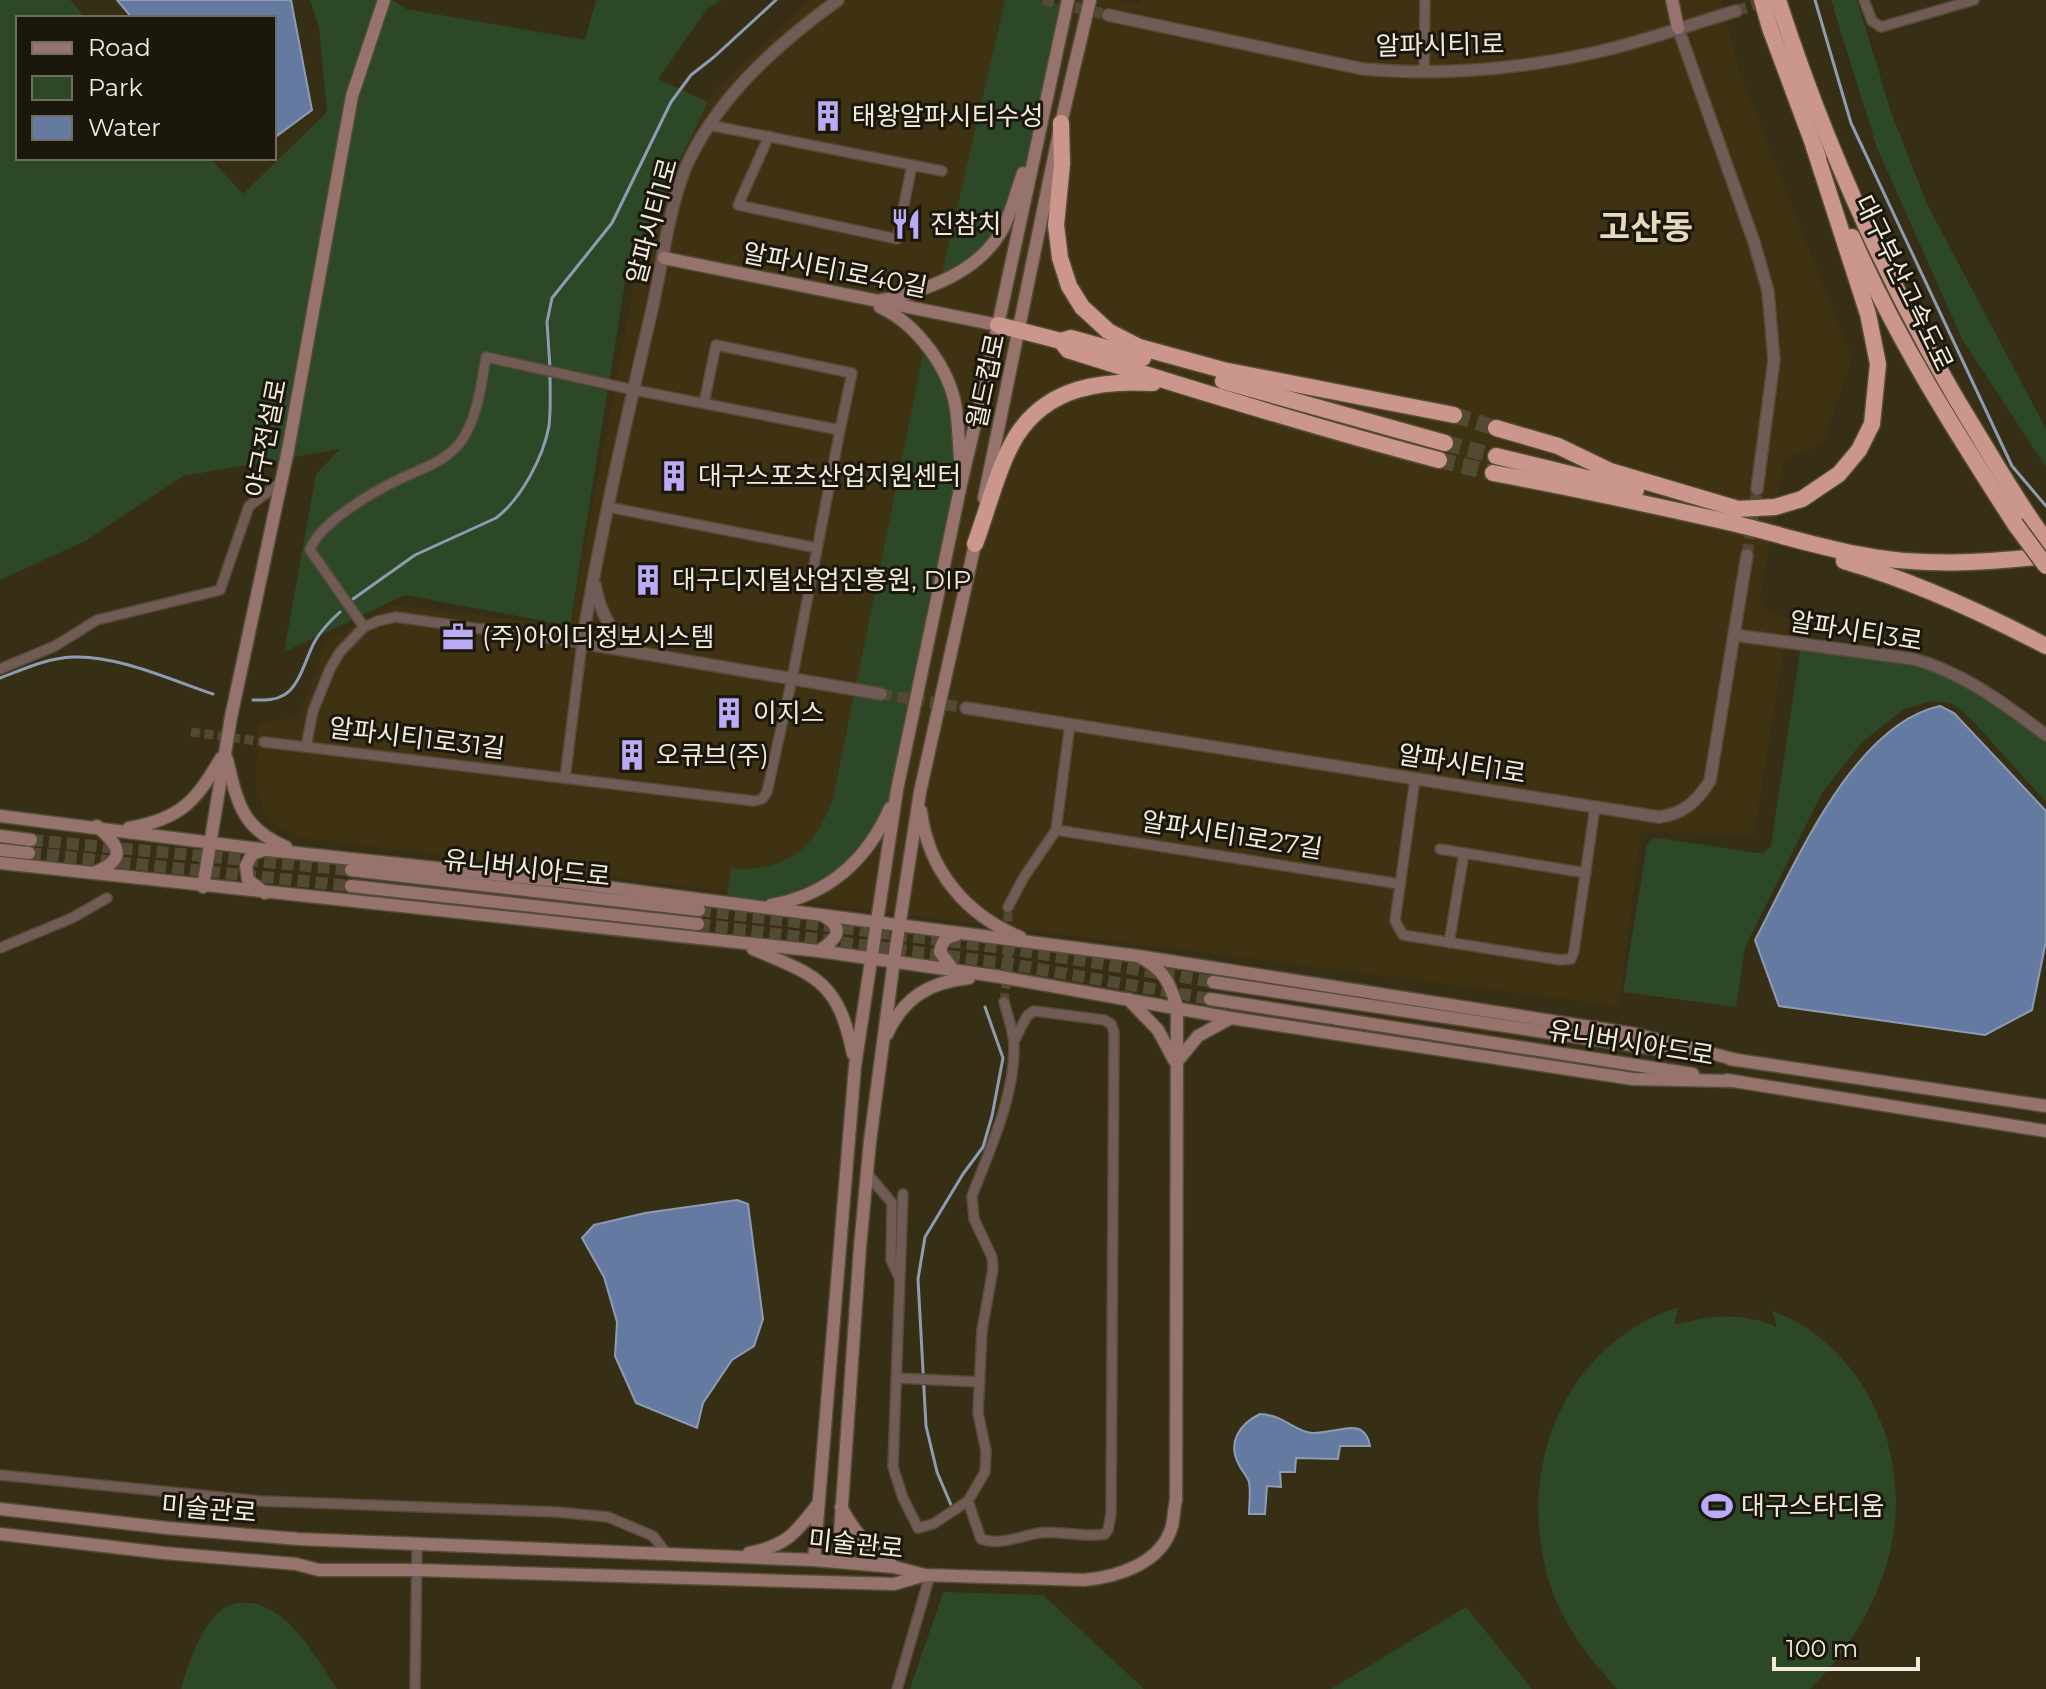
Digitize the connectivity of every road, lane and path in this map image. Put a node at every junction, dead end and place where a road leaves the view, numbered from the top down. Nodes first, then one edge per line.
1 (384, 0) edge
2 (838, 0) edge
3 (1068, 0) edge
4 (1090, 0) edge
5 (1425, 0) edge
6 (1672, 0) edge
7 (1762, 0) edge
8 (1778, 0) edge
9 (1864, 0) edge
10 (1974, 0) edge
11 (1736, 11) tunnel mouth
12 (1108, 15) tunnel mouth
13 (1678, 28) junction
14 (1424, 72) junction
15 (1061, 123) junction
16 (709, 125) junction
17 (769, 136) junction
18 (1038, 136) junction
19 (1814, 147) junction
20 (912, 165) junction
21 (942, 171) dead end
22 (664, 258) junction
23 (867, 300) junction
24 (998, 325) junction
25 (1018, 330) junction
26 (1061, 341) junction
27 (1175, 384) junction
28 (634, 390) junction
29 (704, 403) junction
30 (1454, 415) tunnel mouth
31 (1496, 428) tunnel mouth
32 (840, 430) junction
33 (1445, 443) tunnel mouth
34 (1496, 456) tunnel mouth
35 (1439, 460) tunnel mouth
36 (1493, 473) tunnel mouth
37 (280, 483) junction
38 (961, 484) junction
39 (1757, 489) tunnel mouth
40 (1668, 499) junction
41 (608, 507) junction
42 (1735, 519) junction
43 (2023, 522) junction
44 (2046, 543) edge
45 (975, 544) junction
46 (817, 548) junction
47 (1747, 555) tunnel mouth
48 (2046, 556) edge
49 (2046, 566) edge
50 (594, 576) junction
51 (364, 627) junction
52 (1734, 635) junction
53 (582, 643) junction
54 (2046, 646) edge
55 (643, 653) junction
56 (0, 669) edge
57 (792, 679) junction
58 (881, 694) tunnel mouth
59 (966, 708) tunnel mouth
60 (1070, 724) junction
61 (2046, 735) edge
62 (264, 742) tunnel mouth
63 (306, 747) junction
64 (225, 752) junction
65 (565, 778) junction
66 (1415, 779) junction
67 (897, 790) junction
68 (920, 792) junction
69 (1595, 807) junction
70 (0, 816) edge
71 (97, 826) junction
72 (116, 830) junction
73 (1056, 830) junction
74 (0, 836) edge
75 (210, 842) junction
76 (1440, 849) dead end
77 (0, 850) edge
78 (268, 850) junction
79 (302, 853) junction
80 (1464, 853) junction
81 (0, 863) edge
82 (351, 870) tunnel mouth
83 (93, 873) junction
84 (1586, 873) junction
85 (1400, 884) junction
86 (351, 886) tunnel mouth
87 (203, 887) junction
88 (266, 894) junction
89 (107, 898) dead end
90 (743, 905) junction
91 (1008, 907) tunnel mouth
92 (699, 910) tunnel mouth
93 (823, 915) junction
94 (876, 923) junction
95 (698, 924) tunnel mouth
96 (899, 926) junction
97 (959, 935) junction
98 (1035, 943) junction
99 (1449, 943) junction
100 (742, 944) junction
101 (0, 948) edge
102 (819, 951) junction
103 (1138, 956) junction
104 (870, 957) junction
105 (894, 960) junction
106 (954, 971) junction
107 (995, 976) junction
108 (1213, 982) tunnel mouth
109 (1126, 998) junction
110 (1210, 999) tunnel mouth
111 (1004, 1002) tunnel mouth
112 (1177, 1007) junction
113 (1231, 1018) junction
114 (1014, 1041) junction
115 (883, 1044) junction
116 (1737, 1060) junction
117 (1176, 1063) junction
118 (855, 1066) junction
119 (1731, 1081) junction
120 (2046, 1106) edge
121 (2046, 1131) edge
122 (868, 1171) junction
123 (877, 1185) junction
124 (903, 1194) dead end
125 (866, 1195) junction
126 (900, 1279) junction
127 (896, 1378) junction
128 (980, 1382) junction
129 (0, 1475) edge
130 (968, 1501) junction
131 (818, 1504) junction
132 (840, 1505) junction
133 (0, 1509) edge
134 (0, 1534) edge
135 (417, 1544) junction
136 (667, 1554) junction
137 (701, 1555) junction
138 (814, 1560) junction
139 (838, 1562) junction
140 (894, 1567) junction
141 (416, 1570) junction
142 (928, 1575) junction
143 (415, 1689) edge
144 (897, 1689) edge

1 - 37 main road, 야구전설로
2 - 16 street, 알파시티1로
3 - 18 main road, 월드컵로
4 - 15 main road, 월드컵로
5 - 14 street
6 - 13 main road
7 - 19 highway, 대구부산고속도로
8 - 43 highway, 대구부산고속도로
9 - 10 street
11 - 13 street, 알파시티1로
12 - 14 street, 알파시티1로
13 - 14 street, 알파시티1로
13 - 39 street
15 - 25 main road, 월드컵로
15 - 30 highway
16 - 17 street
16 - 22 street, 알파시티1로
17 - 20 street
17 - 20 street
18 - 23 main road
18 - 24 main road, 월드컵로
19 - 42 highway
19 - 43 highway, 대구부산고속도로
20 - 21 street
22 - 23 main road, 알파시티1로40길
22 - 28 street, 알파시티1로
23 - 24 main road, 알파시티1로40길
23 - 38 main road
24 - 25 highway
24 - 38 main road, 월드컵로
25 - 26 highway
25 - 45 main road, 월드컵로
26 - 27 highway
26 - 33 highway
27 - 35 highway
27 - 45 highway
28 - 29 street
28 - 41 street, 알파시티1로
28 - 51 street
29 - 32 street
29 - 32 street
31 - 40 highway
32 - 46 street
34 - 40 highway
36 - 40 highway
37 - 56 street
37 - 64 main road, 야구전설로
38 - 67 main road, 월드컵로
40 - 42 highway
41 - 46 street
41 - 50 street, 알파시티1로
42 - 44 highway
42 - 48 highway
42 - 54 highway
43 - 44 highway, 대구부산고속도로
43 - 49 highway, 대구부산고속도로, bridge
45 - 68 main road, 월드컵로
46 - 57 street
47 - 52 street, 알파시티1로
50 - 53 street, 알파시티1로
50 - 55 street
51 - 53 street
51 - 63 street
52 - 61 street, 알파시티3로
52 - 69 street, 알파시티1로
53 - 55 street
53 - 65 street
55 - 57 street
57 - 58 street
57 - 65 street, 알파시티1로31길
59 - 60 street, 알파시티1로
60 - 66 street, 알파시티1로
60 - 73 street
62 - 63 street, 알파시티1로31길
63 - 65 street, 알파시티1로31길
64 - 72 main road
64 - 75 main road, 야구전설로
64 - 79 main road
66 - 69 street, 알파시티1로
66 - 85 street
67 - 90 main road
67 - 94 main road, 월드컵로
68 - 96 main road, 월드컵로
68 - 98 main road
69 - 84 street
70 - 71 main road
71 - 72 main road
71 - 83 main road
72 - 75 main road
73 - 85 street, 알파시티1로27길
73 - 91 street
74 - 77 main road
75 - 78 main road
75 - 87 main road, 야구전설로
76 - 80 street
78 - 79 main road
78 - 88 main road
79 - 90 main road
80 - 84 street
80 - 99 street
81 - 83 main road
82 - 92 main road, 유니버시아드로
83 - 87 main road
84 - 99 street
85 - 99 street
86 - 95 main road, 유니버시아드로
87 - 88 main road
88 - 100 main road
89 - 101 street
90 - 93 main road
93 - 94 main road
93 - 102 main road
94 - 96 main road
94 - 104 main road, 월드컵로
96 - 97 main road
96 - 105 main road, 월드컵로
97 - 98 main road
97 - 106 main road
98 - 103 main road
100 - 102 main road
100 - 118 main road
102 - 104 main road
103 - 112 main road
103 - 116 main road
104 - 105 main road
104 - 118 main road, 월드컵로
105 - 106 main road
105 - 115 main road, 월드컵로
106 - 107 main road
107 - 109 main road
107 - 115 main road
108 - 116 main road, 유니버시아드로
109 - 112 main road
109 - 117 main road
110 - 119 main road, 유니버시아드로
111 - 114 street
112 - 113 main road
112 - 117 main road
113 - 117 main road
113 - 119 main road
114 - 128 street
114 - 130 street
115 - 122 main road, 월드컵로
116 - 120 main road, 유니버시아드로
117 - 142 main road
118 - 131 main road
119 - 121 main road, 유니버시아드로
122 - 123 street
122 - 125 main road, 월드컵로
123 - 125 street
123 - 126 street
124 - 126 street
125 - 132 main road, 월드컵로
126 - 127 street
127 - 128 street
127 - 130 street
128 - 130 street
129 - 136 street
131 - 137 main road
131 - 138 main road
132 - 139 main road, 월드컵로
132 - 140 main road
133 - 135 main road, 미술관로
134 - 141 main road, 미술관로
135 - 136 main road, 미술관로
135 - 141 street
136 - 137 main road, 미술관로
137 - 138 main road, 미술관로
138 - 139 main road, 미술관로
139 - 140 main road, 미술관로
140 - 142 main road, 미술관로
141 - 142 main road, 미술관로
141 - 143 street
142 - 144 street

